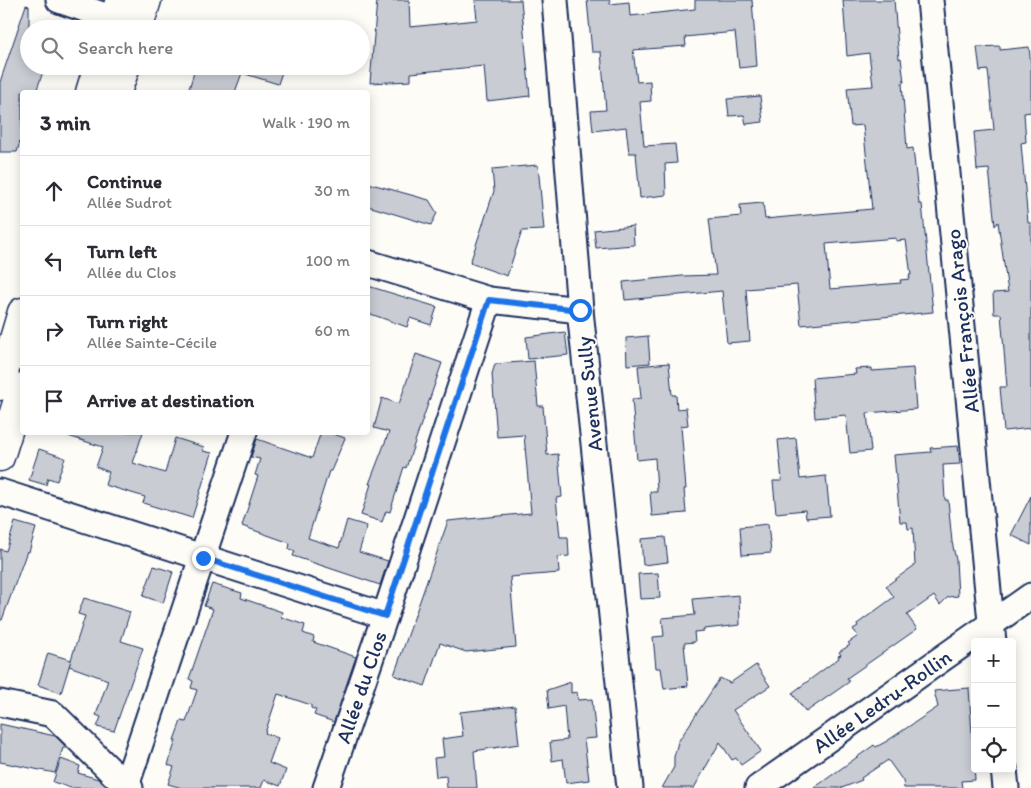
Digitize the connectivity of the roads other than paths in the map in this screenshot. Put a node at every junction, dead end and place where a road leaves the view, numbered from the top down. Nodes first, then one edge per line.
1 (59, 0) edge
2 (147, 0) edge
3 (555, 0) edge
4 (930, 0) edge
5 (120, 19) edge
6 (95, 75) edge
7 (123, 75) edge
8 (91, 90) edge
9 (118, 90) edge
10 (370, 264) edge
11 (489, 300) junction
12 (580, 310) junction
13 (20, 319) edge
14 (0, 386) edge
15 (20, 393) edge
16 (243, 435) edge
17 (0, 457) edge
18 (0, 492) edge
19 (203, 558) junction
20 (1031, 596) edge
21 (385, 616) junction
22 (992, 633) edge
23 (0, 703) edge
24 (1004, 773) edge
25 (128, 787) edge
26 (326, 788) edge
27 (630, 788) edge
28 (758, 788) edge
29 (1006, 788) edge

1 - 5 street
2 - 5 main road
3 - 12 street, Avenue Sully
4 - 22 street, Allée François Arago
6 - 8 main road
7 - 9 main road
10 - 11 street
11 - 12 street
11 - 21 street, Allée du Clos
12 - 27 street, Avenue Sully
13 - 14 main road
15 - 17 main road
16 - 19 street
18 - 19 street
19 - 21 street
19 - 25 street
20 - 22 street, Allée Ledru-Rollin
21 - 26 street, Allée du Clos
22 - 28 street, Allée Ledru-Rollin
23 - 25 street
24 - 29 street

